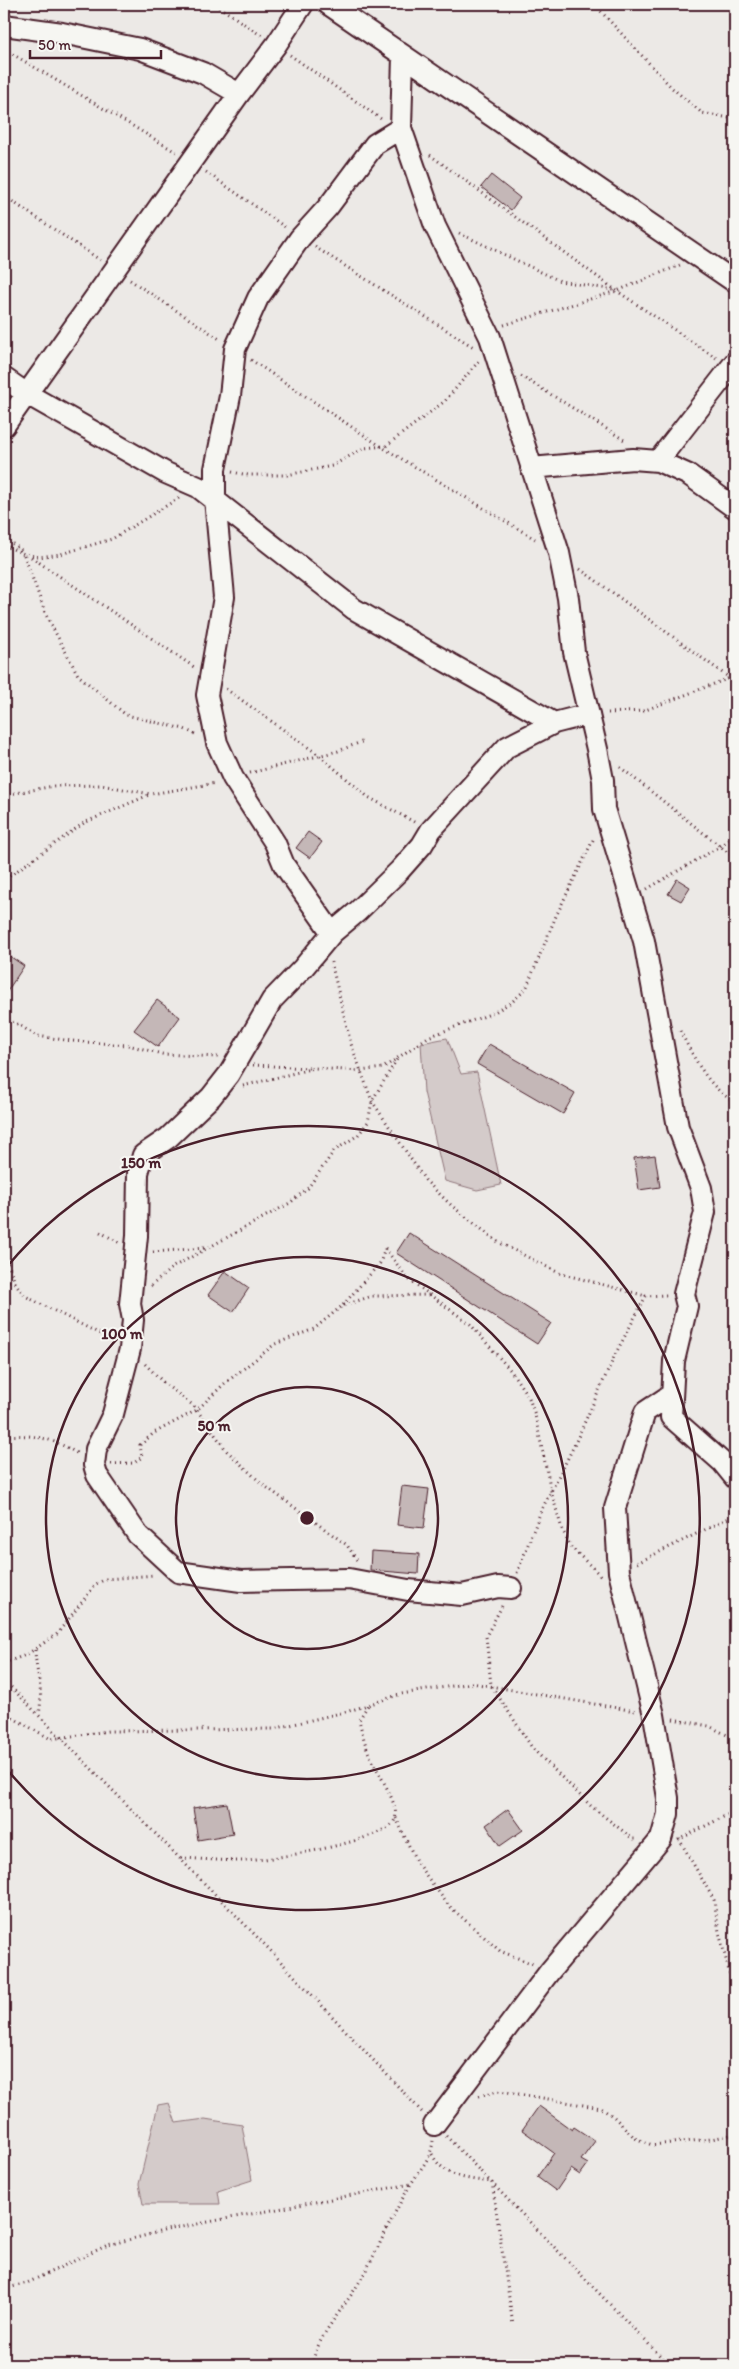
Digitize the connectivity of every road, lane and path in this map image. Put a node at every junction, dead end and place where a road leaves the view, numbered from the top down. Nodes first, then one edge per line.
1 (215, 4) edge
2 (303, 4) edge
3 (328, 4) edge
4 (594, 4) edge
5 (4, 25) edge
6 (276, 45) junction
7 (4, 49) edge
8 (403, 56) junction
9 (239, 94) junction
10 (735, 119) edge
11 (401, 128) junction
12 (424, 150) dead end
13 (193, 162) junction
14 (4, 196) edge
15 (435, 226) junction
16 (300, 238) junction
17 (699, 256) junction
18 (116, 270) junction
19 (735, 282) edge
20 (617, 291) junction
21 (490, 338) junction
22 (234, 349) junction
23 (496, 360) junction
24 (733, 365) edge
25 (4, 378) edge
26 (27, 394) junction
27 (4, 426) edge
28 (634, 446) dead end
29 (382, 447) junction
30 (658, 461) junction
31 (531, 468) junction
32 (215, 469) junction
33 (198, 487) junction
34 (215, 499) junction
35 (735, 508) edge
36 (4, 545) edge
37 (24, 554) junction
38 (559, 554) junction
39 (735, 676) edge
40 (730, 678) junction
41 (735, 682) edge
42 (589, 714) junction
43 (554, 723) junction
44 (364, 741) dead end
45 (217, 743) junction
46 (597, 749) junction
47 (233, 778) junction
48 (152, 794) junction
49 (4, 795) edge
50 (604, 809) junction
51 (735, 835) edge
52 (719, 847) junction
53 (735, 858) edge
54 (632, 897) junction
55 (4, 905) edge
56 (332, 932) junction
57 (4, 1016) edge
58 (680, 1030) dead end
59 (397, 1059) junction
60 (236, 1062) junction
61 (314, 1068) junction
62 (360, 1071) junction
63 (240, 1086) dead end
64 (372, 1101) junction
65 (735, 1102) edge
66 (4, 1254) edge
67 (4, 1280) edge
68 (16, 1284) junction
69 (684, 1294) junction
70 (430, 1295) junction
71 (646, 1296) junction
72 (130, 1304) junction
73 (342, 1306) junction
74 (130, 1350) junction
75 (672, 1394) junction
76 (197, 1410) junction
77 (4, 1436) edge
78 (94, 1464) junction
79 (735, 1478) edge
80 (551, 1491) junction
81 (735, 1515) edge
82 (178, 1572) junction
83 (619, 1572) junction
84 (370, 1582) junction
85 (511, 1588) junction
86 (624, 1598) junction
87 (35, 1649) junction
88 (4, 1663) edge
89 (4, 1680) edge
90 (491, 1686) junction
91 (368, 1704) junction
92 (4, 1713) edge
93 (39, 1714) junction
94 (654, 1715) junction
95 (61, 1737) junction
96 (735, 1739) edge
97 (735, 1811) edge
98 (668, 1814) junction
99 (396, 1818) junction
100 (670, 1840) junction
101 (180, 1858) junction
102 (550, 1971) junction
103 (735, 1995) edge
104 (452, 2102) junction
105 (434, 2125) junction
106 (735, 2134) edge
107 (432, 2154) junction
108 (492, 2182) junction
109 (410, 2184) junction
110 (4, 2289) edge
111 (514, 2325) dead end
112 (312, 2365) edge
113 (669, 2365) edge

1 - 6 path
2 - 6 street
3 - 8 street
4 - 10 path
5 - 9 street
6 - 9 street
6 - 11 path
7 - 13 path
8 - 11 street
8 - 17 street
9 - 13 street
11 - 15 street
11 - 16 street
12 - 20 path
13 - 16 path
13 - 18 street
14 - 18 path
15 - 20 path
15 - 21 street
16 - 22 street
16 - 29 path
17 - 19 street
17 - 20 path
18 - 22 path
18 - 26 street
20 - 21 path
20 - 24 path
21 - 23 street
22 - 29 path
22 - 32 street
23 - 28 path
23 - 31 street
24 - 30 street
25 - 26 street
26 - 27 street
26 - 33 street
29 - 32 path
29 - 38 path
30 - 31 street
30 - 35 street
31 - 38 street
32 - 34 street
33 - 34 street
33 - 37 path
34 - 43 street
34 - 45 street
36 - 37 path
37 - 45 path
38 - 40 path
38 - 42 street
39 - 40 path
40 - 41 path
40 - 42 path
42 - 43 street
42 - 46 street
43 - 56 street
44 - 47 path
45 - 47 street
46 - 50 street
46 - 52 path
47 - 48 path
47 - 56 street
48 - 49 path
48 - 55 path
50 - 54 street
50 - 59 path
51 - 52 path
52 - 53 path
52 - 54 path
54 - 69 street
56 - 60 street
56 - 62 path
57 - 60 path
58 - 65 path
59 - 62 path
59 - 64 path
60 - 61 path
60 - 72 street
61 - 62 path
61 - 63 path
62 - 64 path
64 - 71 path
64 - 72 path
66 - 68 path
67 - 68 path
68 - 74 path
69 - 71 path
69 - 75 street
70 - 73 path
70 - 73 path
70 - 80 path
71 - 80 path
72 - 74 street
73 - 76 path
74 - 76 path
74 - 78 street
75 - 79 street
75 - 83 street
76 - 78 path
76 - 84 path
77 - 78 path
78 - 82 street
80 - 85 path
80 - 86 path
81 - 83 path
82 - 84 street
82 - 87 path
83 - 86 street
84 - 85 street
85 - 90 path
86 - 94 street
87 - 88 path
87 - 93 path
89 - 93 path
90 - 91 path
90 - 94 path
90 - 100 path
91 - 95 path
91 - 99 path
92 - 95 path
93 - 95 path
94 - 96 path
94 - 98 street
95 - 101 path
97 - 100 path
98 - 100 street
98 - 100 path
99 - 101 path
99 - 102 path
100 - 102 street
100 - 103 path
101 - 105 path
102 - 104 street
104 - 105 street
104 - 106 path
105 - 107 path
105 - 108 path
107 - 108 path
107 - 109 path
108 - 111 path
108 - 113 path
109 - 110 path
109 - 112 path

